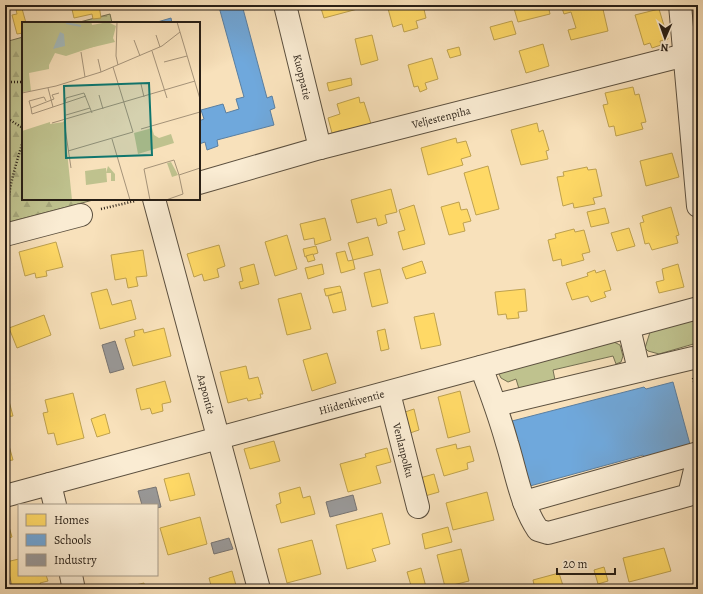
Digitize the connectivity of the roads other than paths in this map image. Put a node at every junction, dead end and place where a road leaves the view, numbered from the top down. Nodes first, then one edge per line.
1 (285, 5) edge
2 (680, 5) edge
3 (685, 54) junction
4 (320, 148) junction
5 (200, 183) edge
6 (142, 200) edge
7 (698, 206) edge
8 (81, 215) dead end
9 (6, 227) edge
10 (698, 308) edge
11 (629, 328) junction
12 (692, 366) road end
13 (481, 367) junction
14 (639, 370) junction
15 (389, 393) junction
16 (496, 405) junction
17 (218, 438) junction
18 (698, 453) edge
19 (698, 457) edge
20 (50, 484) junction
21 (5, 496) edge
22 (524, 502) junction
23 (55, 504) edge
24 (418, 507) dead end
25 (259, 589) edge

1 - 4 street, Kuoppatie
2 - 3 street
3 - 4 street, Veljestenpiha
3 - 7 street
4 - 5 street, Veljestenpiha
6 - 17 street, Aapontie
8 - 9 street
10 - 11 street, Hiidenkiventie
11 - 13 street, Hiidenkiventie
11 - 14 street
12 - 14 street
13 - 15 street, Hiidenkiventie
13 - 16 street
14 - 16 street
15 - 17 street, Hiidenkiventie
15 - 24 street, Venlanpolku
16 - 22 street
17 - 20 street, Hiidenkiventie
17 - 25 street, Aapontie
18 - 22 street
19 - 22 street
20 - 21 street, Hiidenkiventie
20 - 23 street

